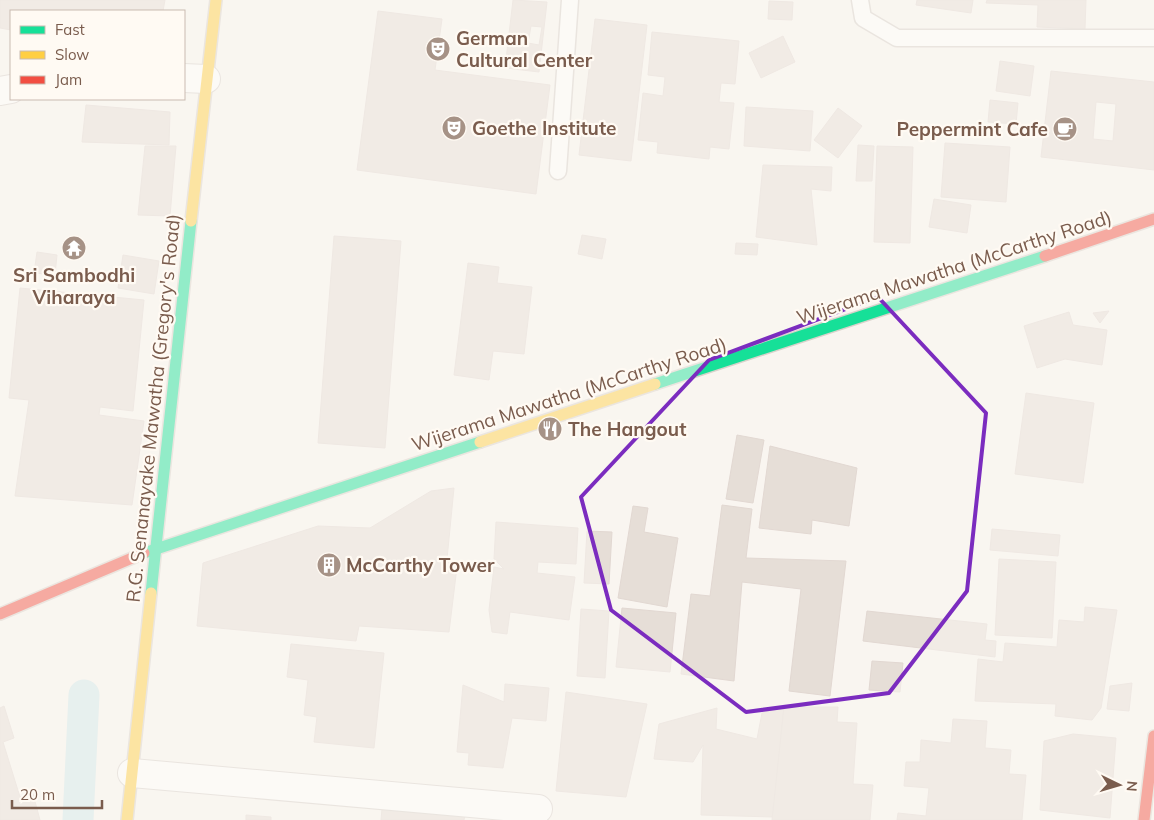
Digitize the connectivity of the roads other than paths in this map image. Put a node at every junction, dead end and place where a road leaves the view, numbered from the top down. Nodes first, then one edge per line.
1 (216, 0) edge
2 (570, 0) edge
3 (860, 0) edge
4 (1154, 38) edge
5 (195, 78) edge
6 (558, 171) dead end
7 (1154, 219) edge
8 (155, 548) junction
9 (0, 614) edge
10 (1154, 736) edge
11 (132, 773) junction
12 (538, 809) dead end
13 (127, 820) edge
14 (1144, 820) edge

1 - 5 main road, R.G. Senanayake Mawatha (Gregory's Road)
2 - 6 lane
3 - 4 lane
5 - 8 main road, R.G. Senanayake Mawatha (Gregory's Road)
7 - 8 main road, Wijerama Mawatha (McCarthy Road)
8 - 9 main road, Wijerama Mawatha (McCarthy Road)
8 - 11 main road, R.G. Senanayake Mawatha (Gregory's Road)
10 - 14 main road
11 - 12 street
11 - 13 main road, R.G. Senanayake Mawatha (Gregory's Road)

